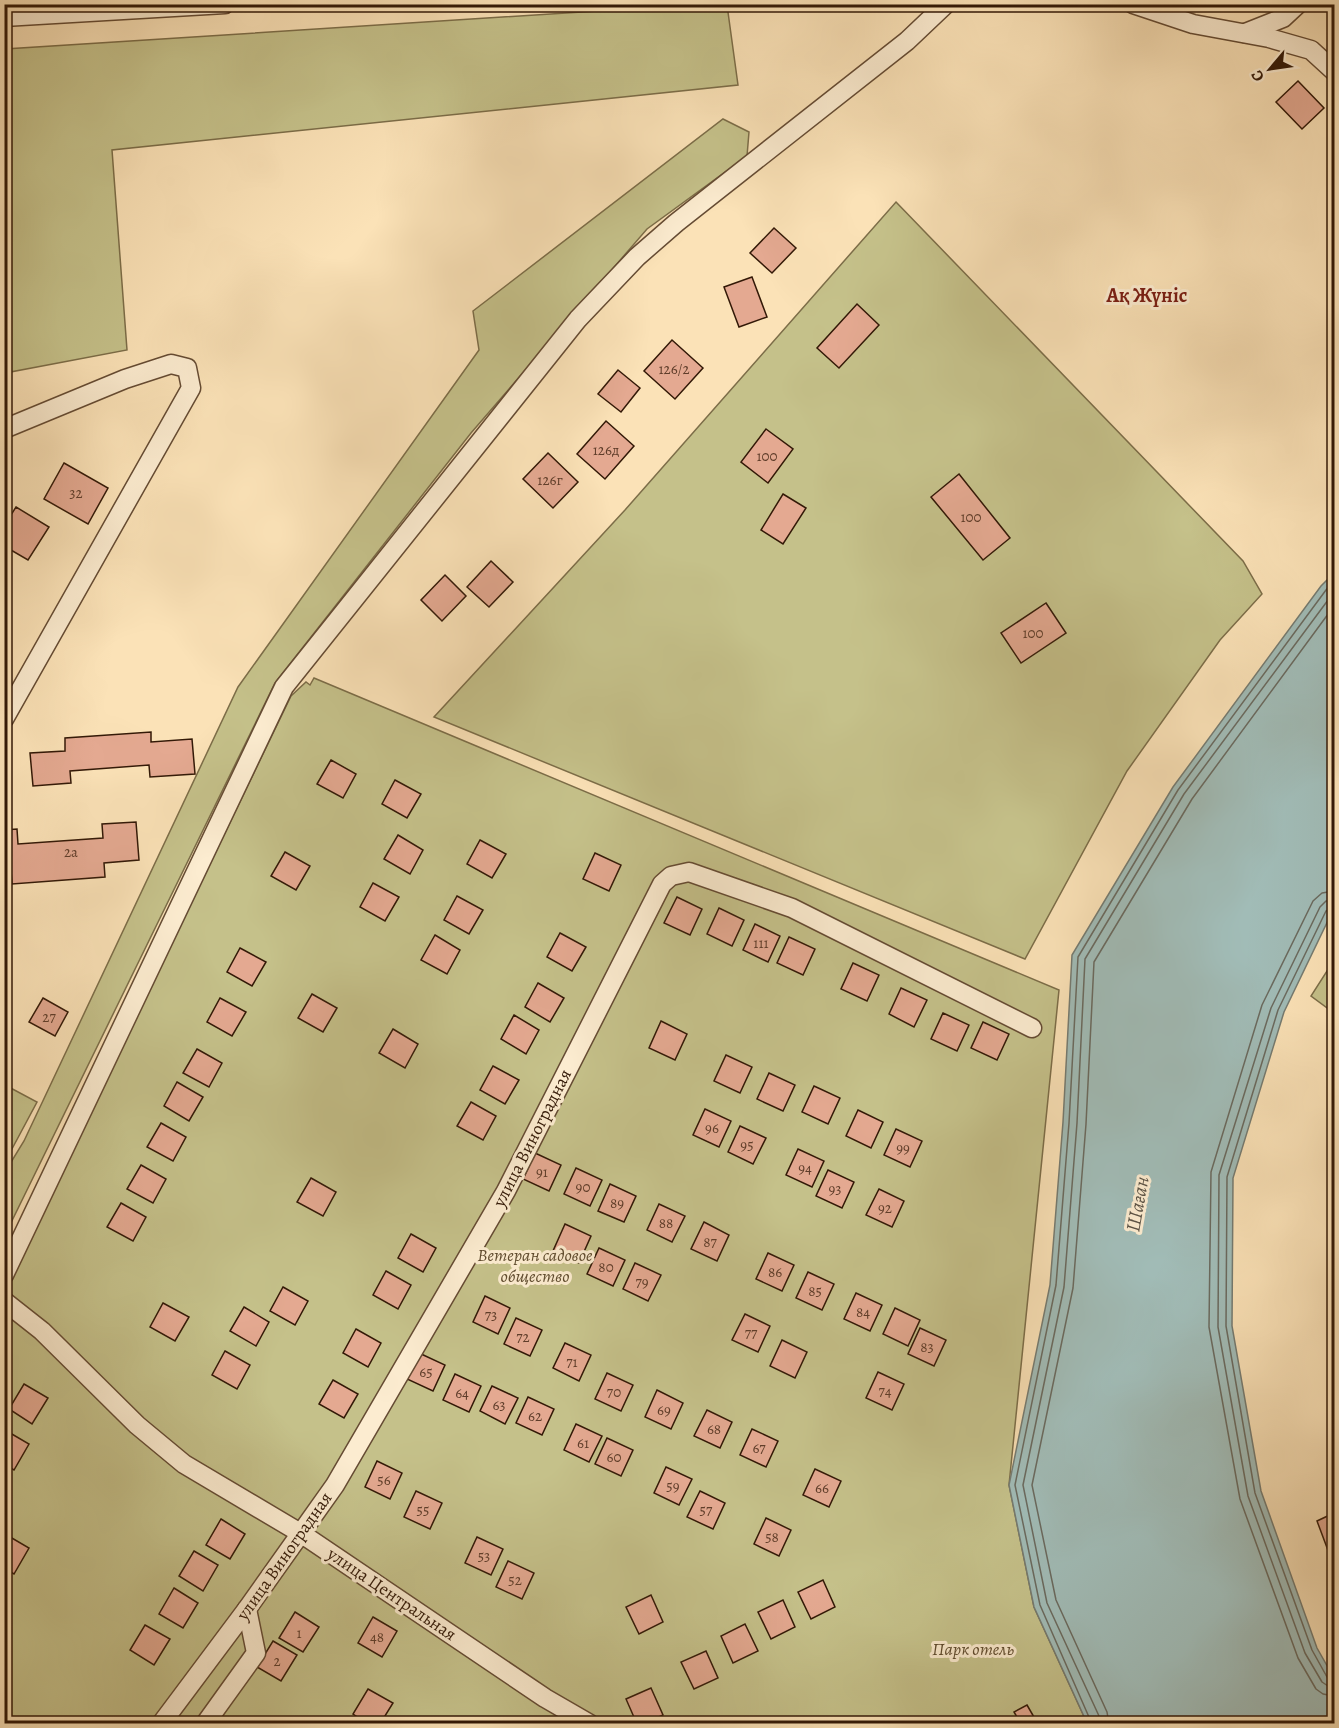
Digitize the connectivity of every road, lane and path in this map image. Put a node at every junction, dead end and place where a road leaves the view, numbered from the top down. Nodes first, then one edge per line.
1 (225, 4) edge
2 (946, 4) edge
3 (1133, 4) edge
4 (1298, 4) edge
5 (4, 17) edge
6 (1244, 34) junction
7 (1335, 71) edge
8 (4, 429) edge
9 (4, 719) edge
10 (1032, 1028) dead end
11 (5, 1273) edge
12 (4, 1301) edge
13 (302, 1534) junction
14 (247, 1609) junction
15 (161, 1724) edge
16 (205, 1724) edge
17 (590, 1724) edge

1 - 5 street
2 - 11 street
3 - 6 street
4 - 6 street
6 - 7 street
8 - 9 street
10 - 13 street, улица Виноградная
12 - 13 street, улица Центральная
13 - 14 street, улица Виноградная
13 - 17 street, улица Центральная
14 - 15 street, улица Виноградная
14 - 16 street

